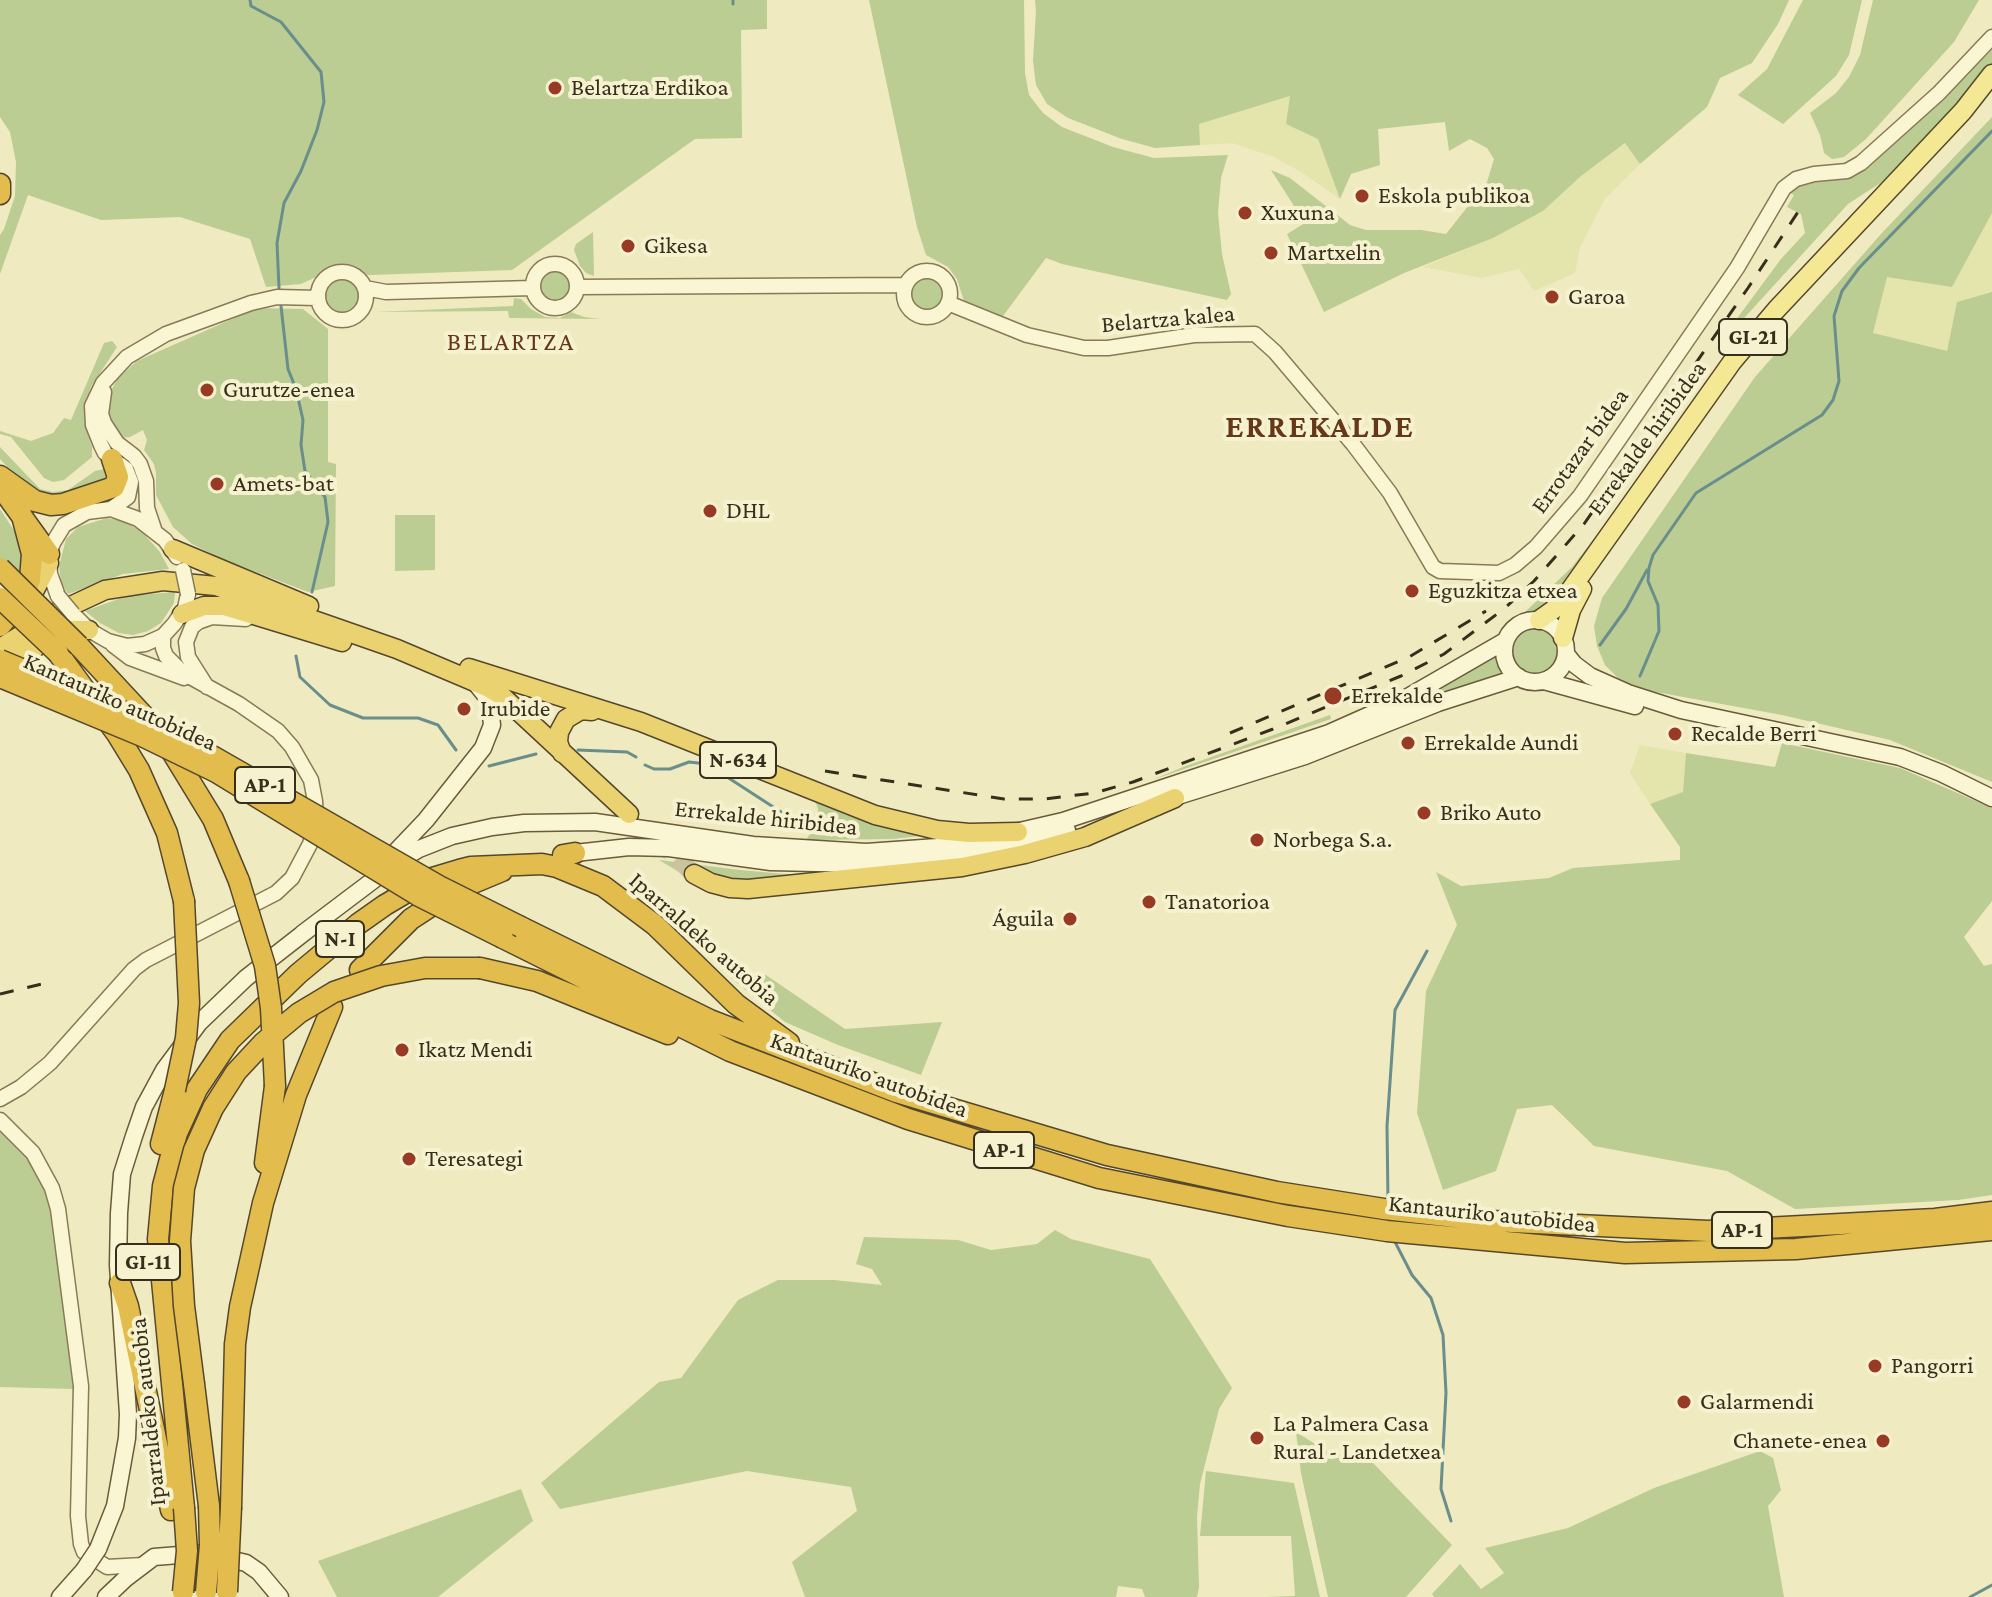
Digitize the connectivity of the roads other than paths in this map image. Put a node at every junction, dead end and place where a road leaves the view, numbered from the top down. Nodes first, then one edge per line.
1 (1992, 37) edge
2 (1992, 74) edge
3 (1992, 92) edge
4 (0, 184) edge
5 (0, 194) edge
6 (906, 285) junction
7 (578, 287) junction
8 (532, 288) junction
9 (366, 294) junction
10 (317, 298) junction
11 (948, 303) junction
12 (1255, 334) joint
13 (112, 373) junction
14 (112, 459) junction
15 (1, 485) edge
16 (111, 509) junction
17 (22, 516) junction
18 (75, 517) junction
19 (154, 530) junction
20 (173, 549) junction
21 (49, 558) junction
22 (0, 568) edge
23 (0, 598) edge
24 (182, 614) junction
25 (1539, 620) junction
26 (0, 626) edge
27 (284, 626) junction
28 (0, 633) edge
29 (163, 636) junction
30 (84, 638) junction
31 (108, 641) junction
32 (1505, 641) junction
33 (1565, 646) junction
34 (0, 648) edge
35 (397, 649) junction
36 (0, 660) edge
37 (430, 663) junction
38 (461, 665) junction
39 (0, 668) edge
40 (0, 677) edge
41 (1519, 677) junction
42 (473, 680) junction
43 (1544, 681) junction
44 (207, 687) junction
45 (1681, 710) junction
46 (613, 713) junction
47 (562, 753) junction
48 (1175, 798) junction
49 (1992, 798) edge
50 (629, 814) dead end
51 (1018, 832) junction
52 (569, 854) dead end
53 (505, 869) dead end
54 (694, 874) tunnel mouth
55 (302, 934) junction
56 (360, 970) dead end
57 (332, 1007) dead end
58 (730, 1051) junction
59 (814, 1062) junction
60 (0, 1099) edge
61 (0, 1120) edge
62 (263, 1203) junction
63 (1992, 1212) edge
64 (1992, 1230) edge
65 (120, 1283) junction
66 (177, 1435) junction
67 (177, 1509) junction
68 (143, 1565) junction
69 (216, 1594) edge
70 (178, 1595) edge
71 (60, 1597) edge
72 (106, 1597) edge
73 (280, 1597) edge

1 - 12 street, Errotazar bidea
2 - 25 main road, Errekalde hiribidea / GI-21
3 - 33 main road, Errekalde hiribidea / GI-21
4 - 5 highway
6 - 7 street
6 - 11 street
6 - 11 street
7 - 8 street
7 - 8 street
8 - 9 street
9 - 10 street
9 - 10 street
10 - 13 street
11 - 12 street, Belartza kalea
13 - 14 street
13 - 19 street
14 - 15 highway
14 - 16 street
15 - 17 highway
15 - 18 highway
16 - 18 street
16 - 19 street
17 - 21 highway
17 - 26 highway
18 - 21 street
19 - 20 street
20 - 24 street, bridge
20 - 38 highway, N-634
21 - 28 highway
21 - 30 street, bridge
22 - 30 highway, bridge
23 - 66 highway, GI-11, bridge
24 - 27 highway, N-634
24 - 29 street
25 - 32 main road
25 - 33 main road
27 - 37 highway, N-634
27 - 44 street
29 - 31 street
29 - 44 street
30 - 31 street
30 - 39 highway
30 - 62 highway, bridge
31 - 44 street
32 - 41 main road
32 - 51 main road, Errekalde hiribidea
33 - 43 main road
33 - 45 main road
34 - 35 highway, N-634
35 - 37 highway, N-634
35 - 38 highway, N-634
36 - 59 highway, Kantauriko autobidea / AP-1, bridge
37 - 42 highway, N-634
38 - 46 highway, N-634
40 - 58 highway, Kantauriko autobidea / AP-1, bridge
41 - 43 main road
41 - 48 main road, Errekalde hiribidea
42 - 47 highway, N-634
42 - 55 main road
43 - 45 main road
44 - 60 street
45 - 49 main road
46 - 47 highway
46 - 51 highway, N-634
47 - 50 highway, N-634
48 - 52 main road, Errekalde hiribidea
48 - 54 highway
51 - 55 main road, Errekalde hiribidea
53 - 56 highway
55 - 65 main road
57 - 62 highway
58 - 64 highway, Kantauriko autobidea / AP-1
58 - 69 highway, Iparraldeko autobia / N-I, bridge
59 - 63 highway, Kantauriko autobidea / AP-1
59 - 66 highway, Iparraldeko autobia / N-I
61 - 68 street
62 - 69 highway, bridge
65 - 67 highway
65 - 71 main road, bridge
66 - 67 highway, Iparraldeko autobia / N-I
67 - 70 highway, Iparraldeko autobia / N-I, bridge
68 - 72 main road
68 - 73 main road

